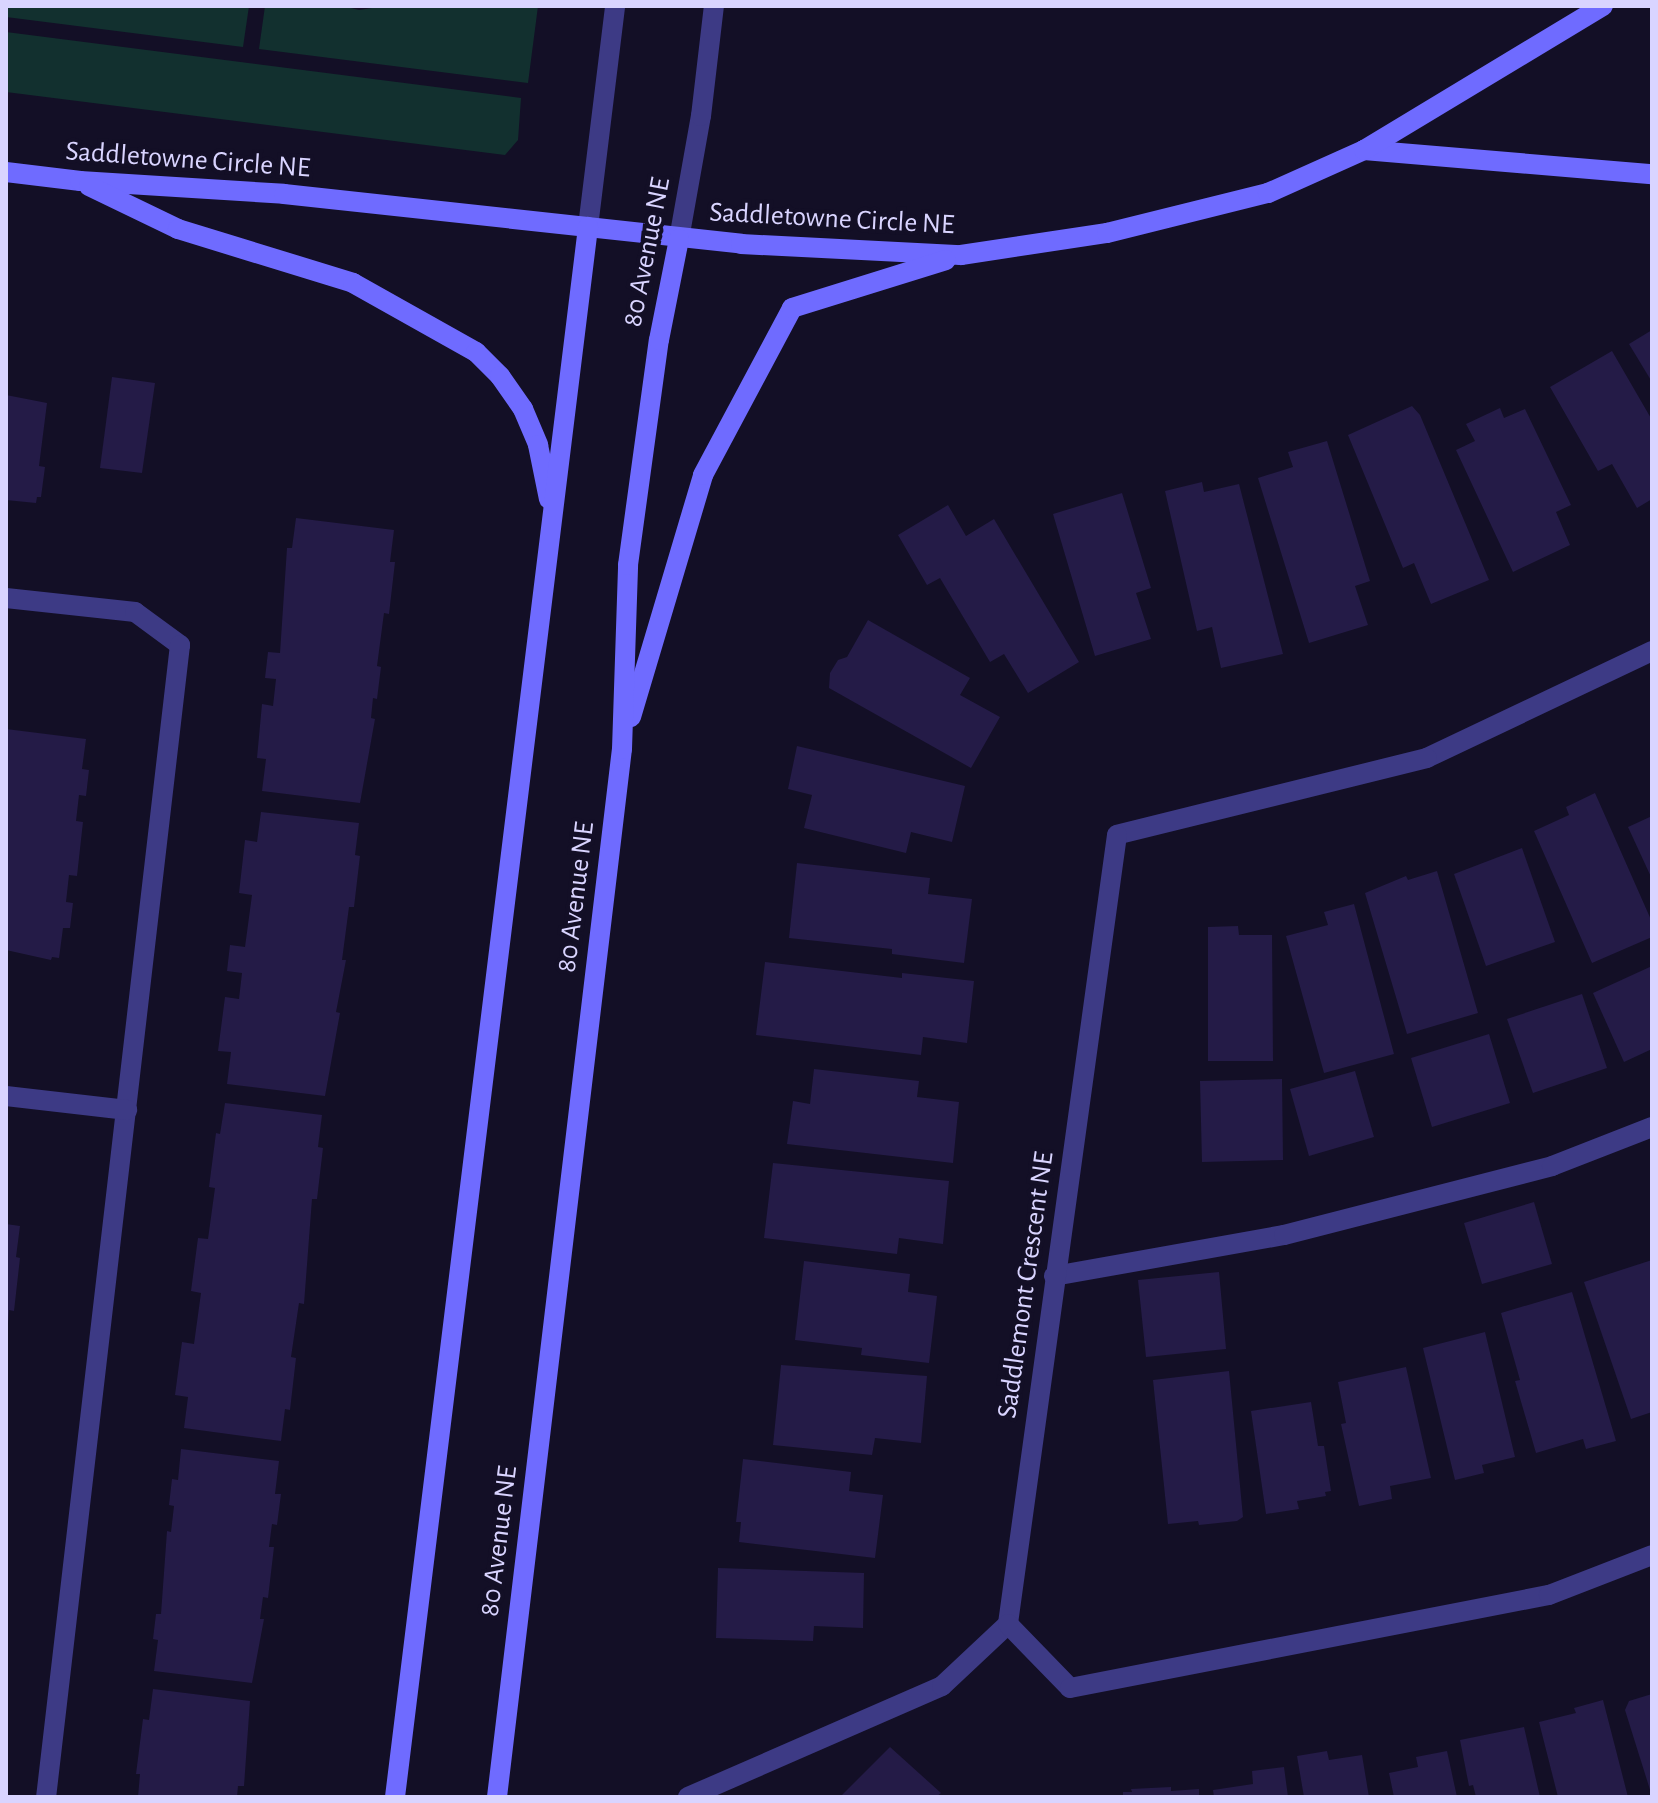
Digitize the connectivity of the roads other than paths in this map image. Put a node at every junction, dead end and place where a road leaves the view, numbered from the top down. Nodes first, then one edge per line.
1 (615, 6) edge
2 (714, 6) edge
3 (1603, 6) edge
4 (1364, 150) junction
5 (6, 172) edge
6 (1652, 174) edge
7 (80, 181) junction
8 (588, 227) junction
9 (679, 239) junction
10 (961, 255) junction
11 (553, 519) junction
12 (6, 598) edge
13 (1652, 651) edge
14 (622, 749) junction
15 (6, 1096) edge
16 (127, 1110) junction
17 (1652, 1127) edge
18 (1054, 1276) junction
19 (1652, 1555) edge
20 (1008, 1624) junction
21 (46, 1797) edge
22 (395, 1797) edge
23 (497, 1797) edge
24 (688, 1797) edge

1 - 8 street, 80 Avenue NE
2 - 9 street, 80 Avenue NE
3 - 4 street, Saddletowne Circle NE
4 - 6 street
4 - 10 street, Saddletowne Circle NE
5 - 7 street, Saddletowne Circle NE
7 - 8 street, Saddletowne Circle NE
7 - 11 street
8 - 9 street, Saddletowne Circle NE
8 - 11 street, 80 Avenue NE
9 - 10 street, Saddletowne Circle NE
9 - 14 street, 80 Avenue NE
10 - 14 street
11 - 22 street, 80 Avenue NE
12 - 16 street
13 - 18 street, Saddlemont Crescent NE
14 - 23 street, 80 Avenue NE
15 - 16 street
16 - 21 street
17 - 18 street
18 - 20 street, Saddlemont Crescent NE
19 - 20 street
20 - 24 street

